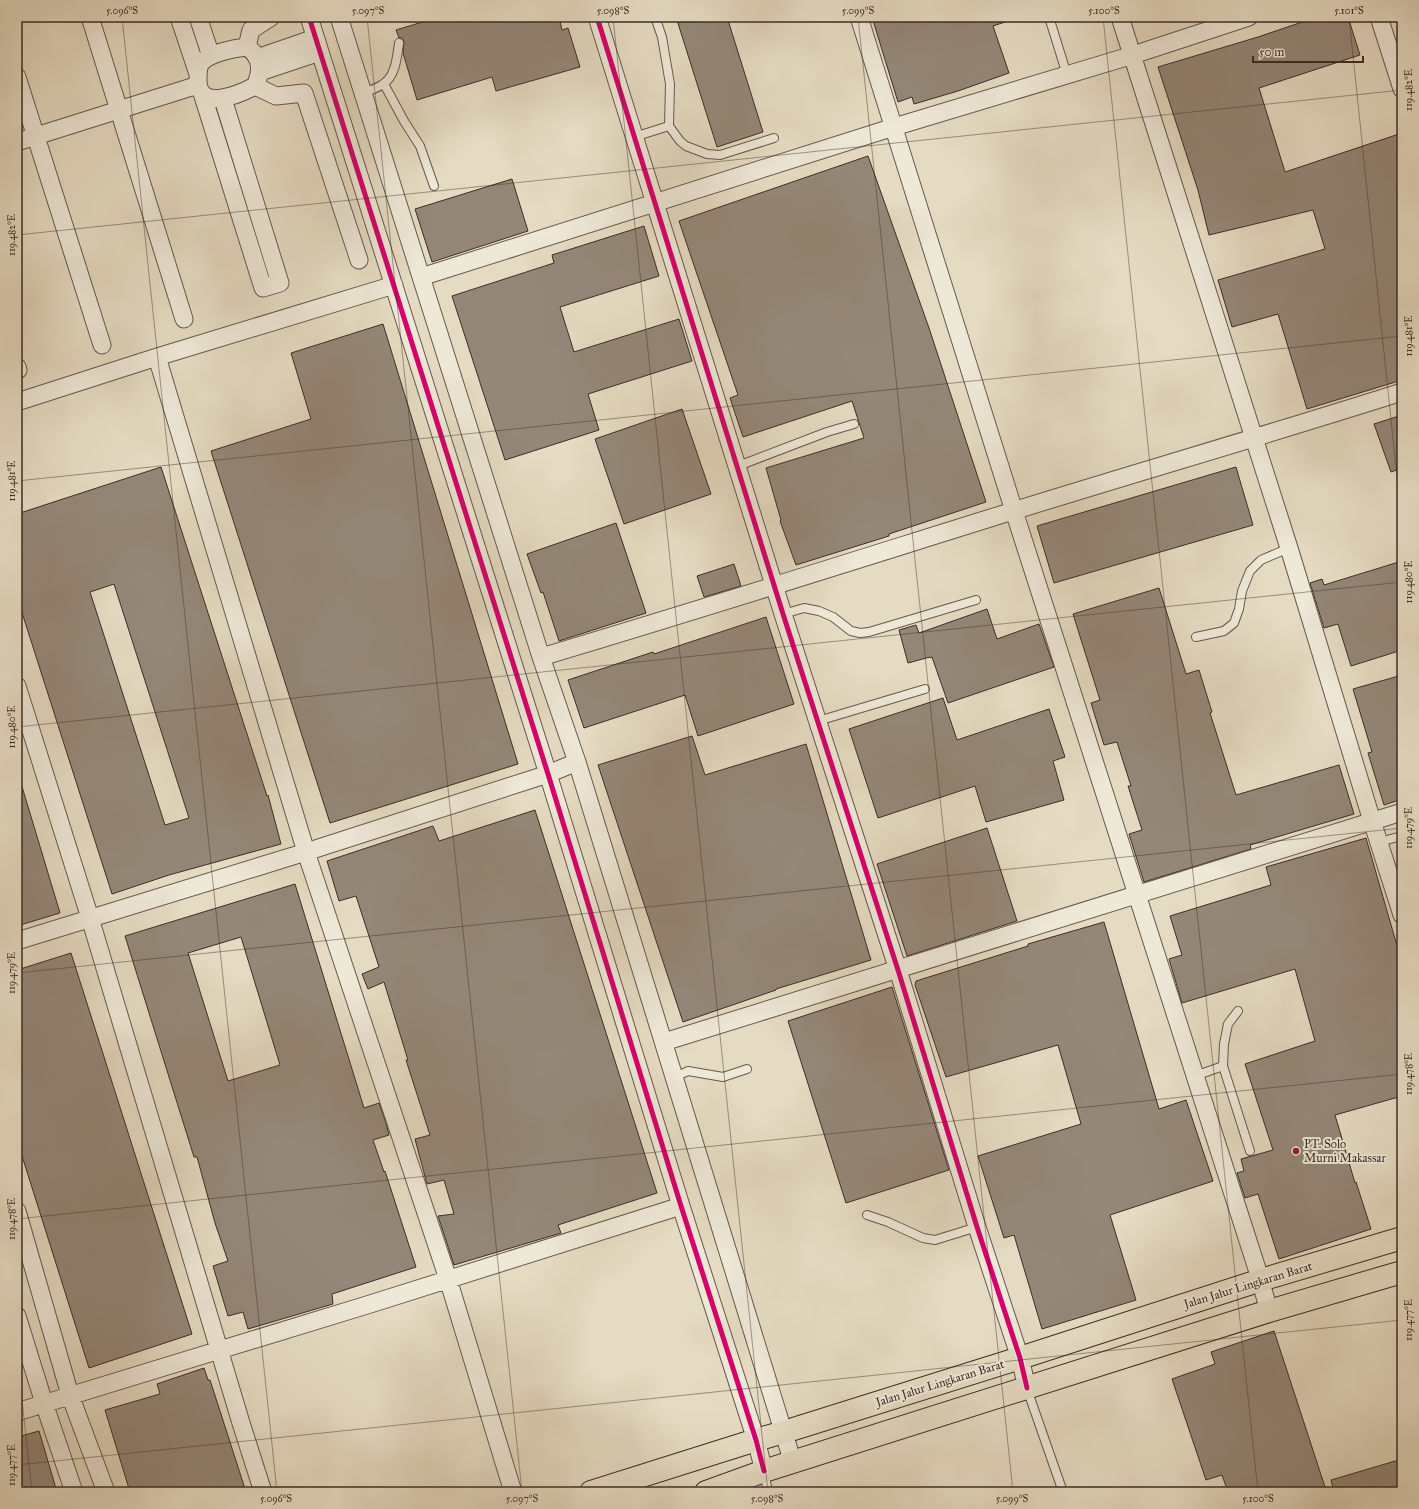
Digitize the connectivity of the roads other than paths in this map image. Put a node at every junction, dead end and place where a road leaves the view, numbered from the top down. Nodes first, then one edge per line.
1 (90, 17) edge
2 (179, 17) edge
3 (198, 17) edge
4 (271, 17) edge
5 (309, 17) edge
6 (340, 17) edge
7 (597, 17) edge
8 (655, 17) edge
9 (859, 17) edge
10 (1049, 17) edge
11 (1120, 17) edge
12 (1249, 17) edge
13 (1379, 17) edge
14 (399, 43) dead end
15 (318, 45) junction
16 (1132, 55) junction
17 (211, 56) junction
18 (255, 66) junction
19 (1067, 75) junction
20 (17, 77) edge
21 (199, 84) junction
22 (384, 84) junction
23 (1402, 89) edge
24 (363, 93) junction
25 (223, 99) junction
26 (119, 110) junction
27 (669, 126) junction
28 (894, 127) junction
29 (36, 136) junction
30 (634, 137) junction
31 (774, 138) dead end
32 (17, 142) edge
33 (434, 186) dead end
34 (655, 204) junction
35 (359, 260) dead end
36 (421, 277) junction
37 (394, 285) junction
38 (184, 319) dead end
39 (102, 345) dead end
40 (157, 357) junction
41 (1402, 392) edge
42 (17, 402) edge
43 (854, 424) dead end
44 (1254, 439) junction
45 (738, 466) junction
46 (1014, 511) junction
47 (1289, 548) junction
48 (775, 586) junction
49 (976, 600) dead end
50 (783, 614) junction
51 (1196, 637) dead end
52 (541, 657) junction
53 (17, 686) edge
54 (925, 689) dead end
55 (818, 721) junction
56 (578, 762) junction
57 (548, 774) junction
58 (1402, 812) edge
59 (1372, 822) junction
60 (1402, 837) edge
61 (1379, 842) junction
62 (306, 852) junction
63 (1138, 894) junction
64 (1402, 915) edge
65 (90, 918) junction
66 (17, 941) edge
67 (898, 970) junction
68 (1238, 1011) dead end
69 (664, 1042) junction
70 (1223, 1066) junction
71 (747, 1069) dead end
72 (1195, 1076) junction
73 (674, 1078) junction
74 (1250, 1151) dead end
75 (681, 1206) junction
76 (17, 1211) edge
77 (867, 1215) dead end
78 (977, 1227) junction
79 (1402, 1238) edge
80 (1402, 1272) edge
81 (448, 1279) junction
82 (1261, 1280) junction
83 (1269, 1311) junction
84 (17, 1316) edge
85 (220, 1350) junction
86 (1020, 1358) junction
87 (1027, 1388) junction
88 (70, 1395) junction
89 (44, 1403) junction
90 (17, 1412) edge
91 (784, 1432) junction
92 (756, 1440) junction
93 (793, 1463) junction
94 (764, 1471) junction
95 (74, 1492) edge
96 (106, 1492) edge
97 (263, 1492) edge
98 (512, 1492) edge
99 (591, 1492) edge
100 (706, 1492) edge
101 (768, 1492) edge
102 (1063, 1492) edge

1 - 26 street
2 - 21 street
3 - 17 street
4 - 18 street
5 - 15 street
6 - 24 street
7 - 30 street
8 - 27 lane
9 - 28 street
10 - 19 lane
11 - 16 street
12 - 16 street
13 - 23 street
14 - 22 lane
15 - 18 street
15 - 37 street
16 - 19 street
16 - 44 street
17 - 18 street
17 - 21 street
18 - 25 street
18 - 35 street
19 - 28 street
20 - 29 street
21 - 25 street
21 - 25 street
21 - 26 street
22 - 24 lane
22 - 33 lane
24 - 36 street
26 - 29 street
26 - 38 street
27 - 30 lane
27 - 31 lane
28 - 34 street
28 - 46 street
29 - 32 street
29 - 39 street
30 - 34 street
34 - 36 street
34 - 45 street
36 - 52 street
37 - 40 street
37 - 57 street
40 - 42 street
40 - 62 street
41 - 44 street
43 - 45 lane
44 - 46 street
44 - 47 street
45 - 48 street
46 - 48 street
46 - 63 street
47 - 51 lane
47 - 59 street
48 - 50 street
48 - 52 street
49 - 50 lane
50 - 55 street
52 - 56 street
53 - 65 street
54 - 55 lane
55 - 67 street
56 - 57 street
56 - 69 street
57 - 62 street
57 - 75 street
58 - 59 street
59 - 61 street
59 - 63 street
60 - 61 lane
61 - 64 street
62 - 65 street
62 - 81 street
63 - 67 street
63 - 72 street
65 - 66 street
65 - 85 street
67 - 69 street
67 - 78 street
68 - 70 lane
69 - 73 street
70 - 72 lane
70 - 74 lane
71 - 73 lane
72 - 82 street
73 - 91 street
75 - 81 street
75 - 92 street
76 - 88 street
77 - 78 lane
78 - 86 street
79 - 82 main road, Jalan Jalur Lingkaran Barat
80 - 83 main road
81 - 85 street
81 - 98 street
82 - 83 street
82 - 86 main road, Jalan Jalur Lingkaran Barat
83 - 87 main road
84 - 89 street
85 - 88 street
85 - 97 street
86 - 87 street
86 - 91 main road, Jalan Jalur Lingkaran Barat
87 - 93 main road
87 - 102 lane
88 - 89 street
88 - 96 street
89 - 90 street
89 - 95 street
91 - 92 main road, Jalan Jalur Lingkaran Barat
91 - 93 street
92 - 94 street
92 - 99 main road, Jalan Jalur Lingkaran Barat
93 - 94 main road
94 - 100 main road
94 - 101 lane

